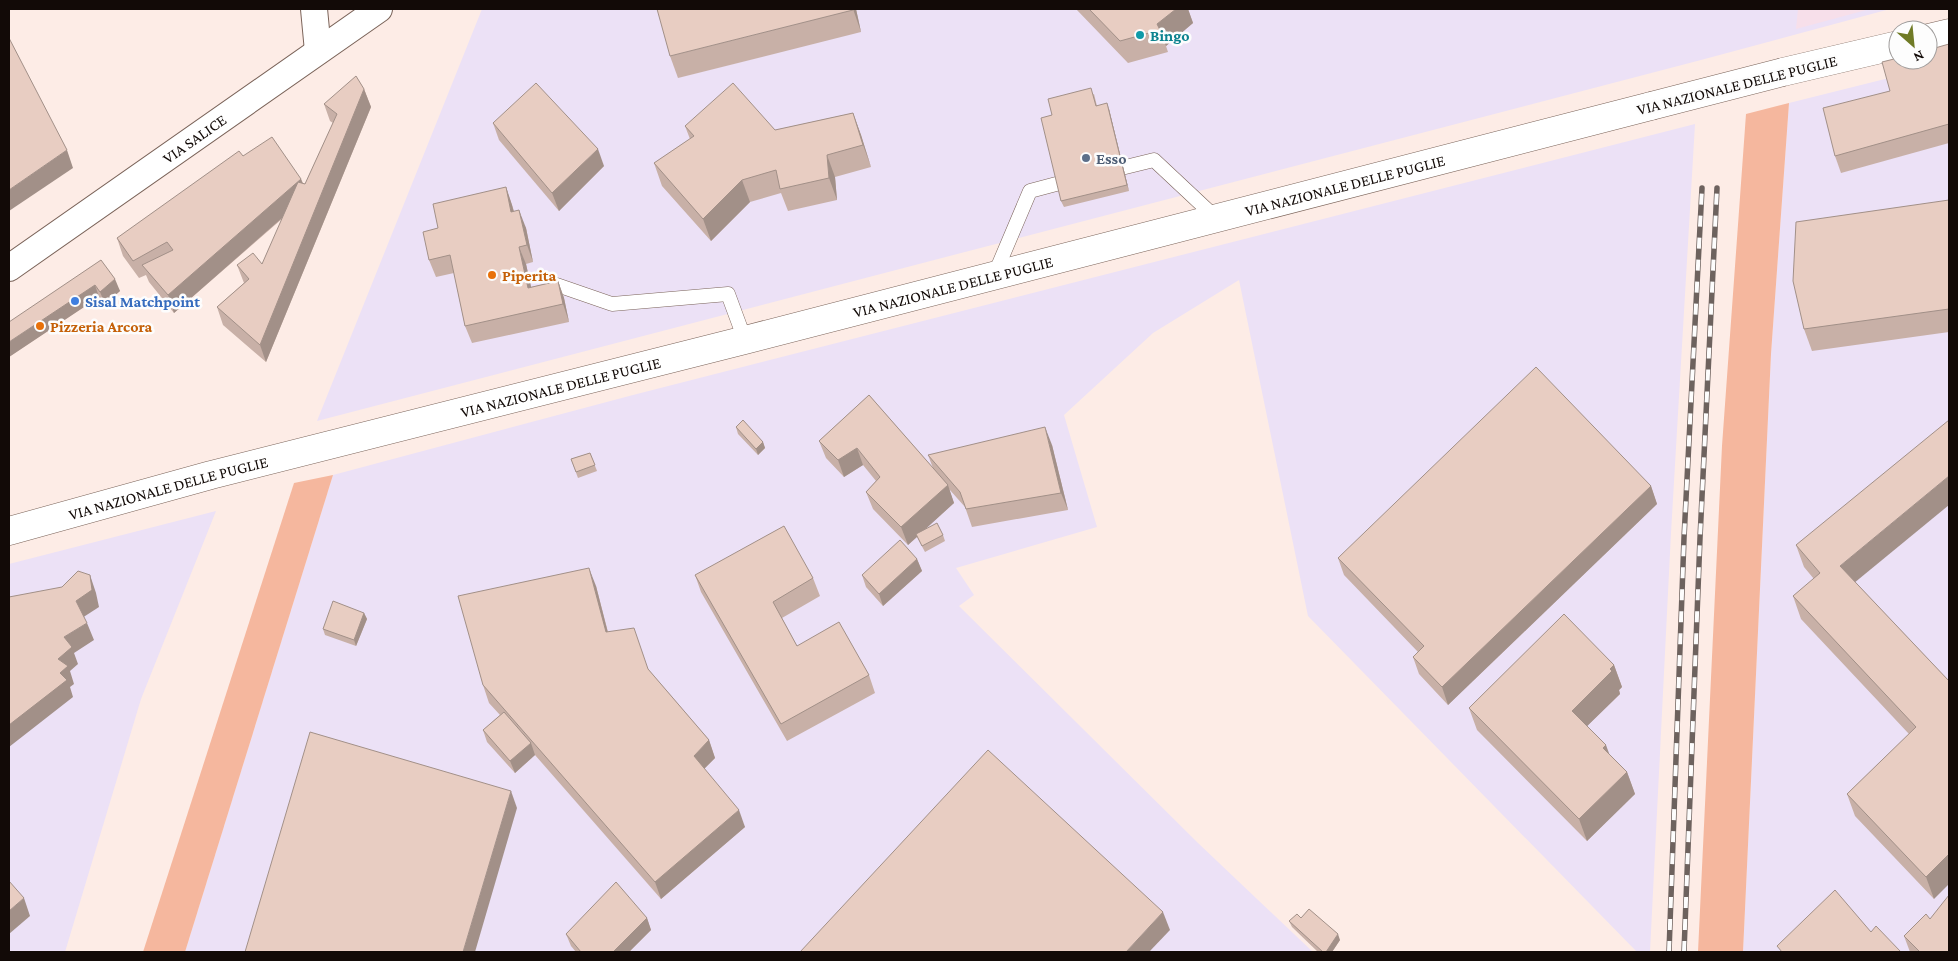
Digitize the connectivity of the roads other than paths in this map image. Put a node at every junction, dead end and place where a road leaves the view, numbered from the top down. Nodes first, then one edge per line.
1 (314, 9) edge
2 (380, 9) edge
3 (1888, 47) edge
4 (318, 51) junction
5 (1217, 219) junction
6 (9, 268) edge
7 (994, 276) junction
8 (557, 285) edge
9 (745, 340) junction
10 (9, 521) edge
11 (36, 524) junction
12 (9, 531) edge

1 - 4 street
2 - 4 street, VIA SALICE
3 - 5 main road, VIA NAZIONALE DELLE PUGLIE, bridge
4 - 6 street, VIA SALICE
5 - 7 main road, VIA NAZIONALE DELLE PUGLIE
5 - 7 lane
7 - 9 main road, VIA NAZIONALE DELLE PUGLIE
8 - 9 lane
9 - 11 main road, VIA NAZIONALE DELLE PUGLIE
10 - 11 street
11 - 12 main road, VIA NAZIONALE DELLE PUGLIE

